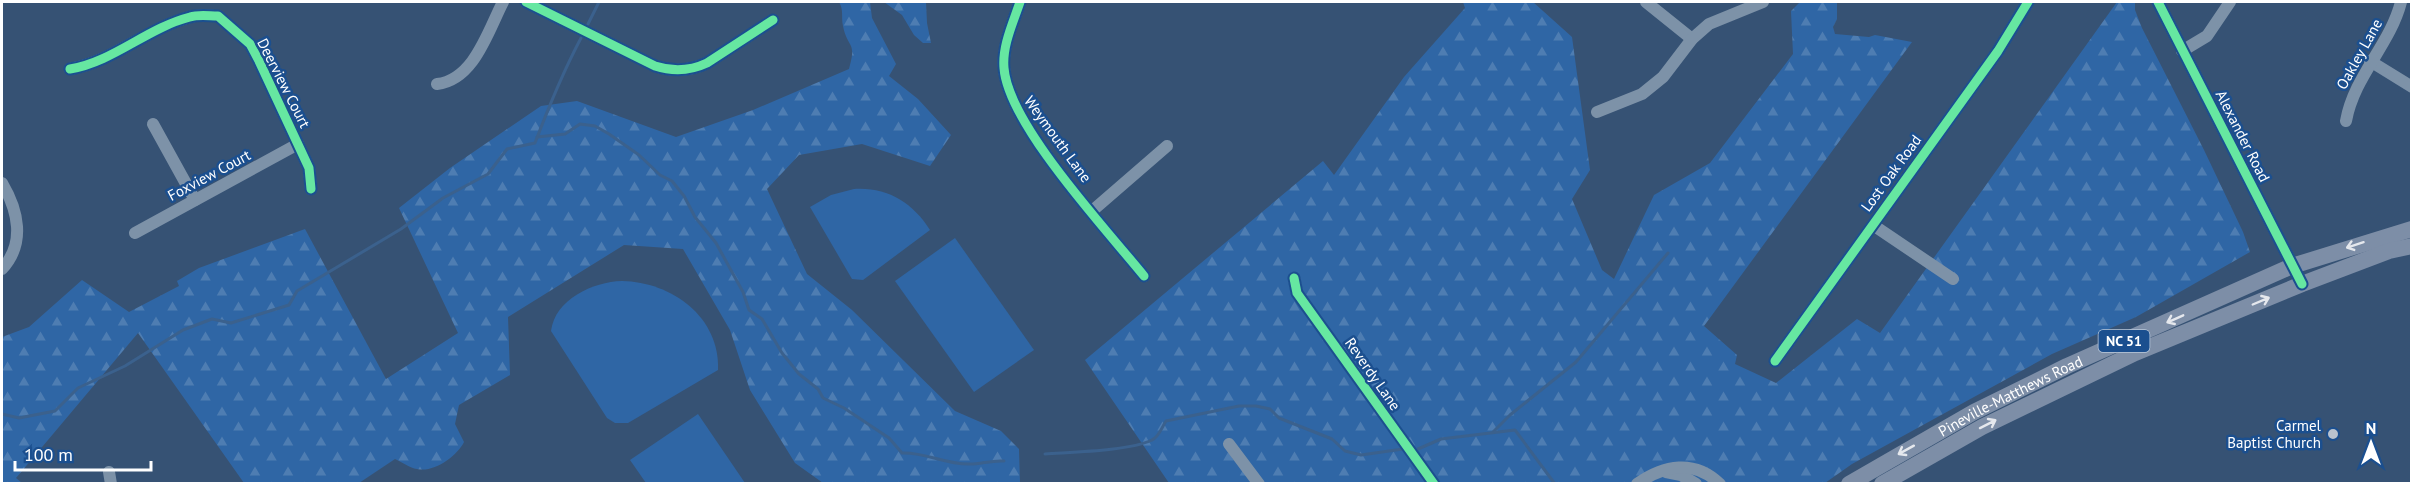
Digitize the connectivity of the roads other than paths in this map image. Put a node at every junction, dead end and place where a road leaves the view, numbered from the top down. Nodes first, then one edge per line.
1 (220, 2) edge
2 (503, 2) edge
3 (526, 2) edge
4 (1020, 2) edge
5 (1646, 2) edge
6 (1763, 2) edge
7 (2028, 2) edge
8 (2158, 2) edge
9 (2230, 2) edge
10 (2401, 2) edge
11 (218, 16) junction
12 (773, 20) dead end
13 (1692, 39) junction
14 (2182, 51) junction
15 (2370, 62) junction
16 (70, 69) dead end
17 (437, 84) dead end
18 (2412, 87) edge
19 (1597, 112) dead end
20 (2346, 121) dead end
21 (153, 124) dead end
22 (298, 144) junction
23 (1167, 146) dead end
24 (2, 183) edge
25 (311, 189) dead end
26 (195, 200) junction
27 (1092, 211) junction
28 (1873, 225) junction
29 (2412, 229) edge
30 (135, 233) dead end
31 (2412, 246) edge
32 (2292, 266) junction
33 (2, 269) edge
34 (1144, 276) dead end
35 (1294, 278) dead end
36 (1953, 279) dead end
37 (2302, 284) junction
38 (1775, 360) dead end
39 (1229, 444) dead end
40 (1656, 470) junction
41 (1259, 483) edge
42 (1434, 483) edge
43 (1637, 483) edge
44 (1696, 483) edge
45 (1720, 483) edge
46 (1849, 483) edge
47 (1882, 483) edge

1 - 11 street
2 - 17 street
3 - 12 street
4 - 27 street, Weymouth Lane
5 - 13 street
6 - 13 street
7 - 28 street, Lost Oak Road
8 - 14 street, Alexander Road
9 - 14 street
10 - 15 street, Oakley Lane
11 - 16 street
11 - 22 street, Deerview Court
13 - 19 street
14 - 32 street, Alexander Road
15 - 18 street
15 - 20 street, Oakley Lane
21 - 26 street
22 - 25 street, Deerview Court
22 - 26 street, Foxview Court
23 - 27 street
24 - 33 street
26 - 30 street, Foxview Court
27 - 34 street, Weymouth Lane
28 - 36 street
28 - 38 street, Lost Oak Road
29 -> 32 main road, Pineville-Matthews Road / NC 51
31 - 37 main road, Pineville-Matthews Road / NC 51
32 - 37 street, Alexander Road
32 -> 46 main road, Pineville-Matthews Road / NC 51
35 - 42 street, Reverdy Lane
47 -> 37 main road, Pineville-Matthews Road / NC 51
39 - 41 street
40 - 43 street
40 - 44 street
40 - 45 street

